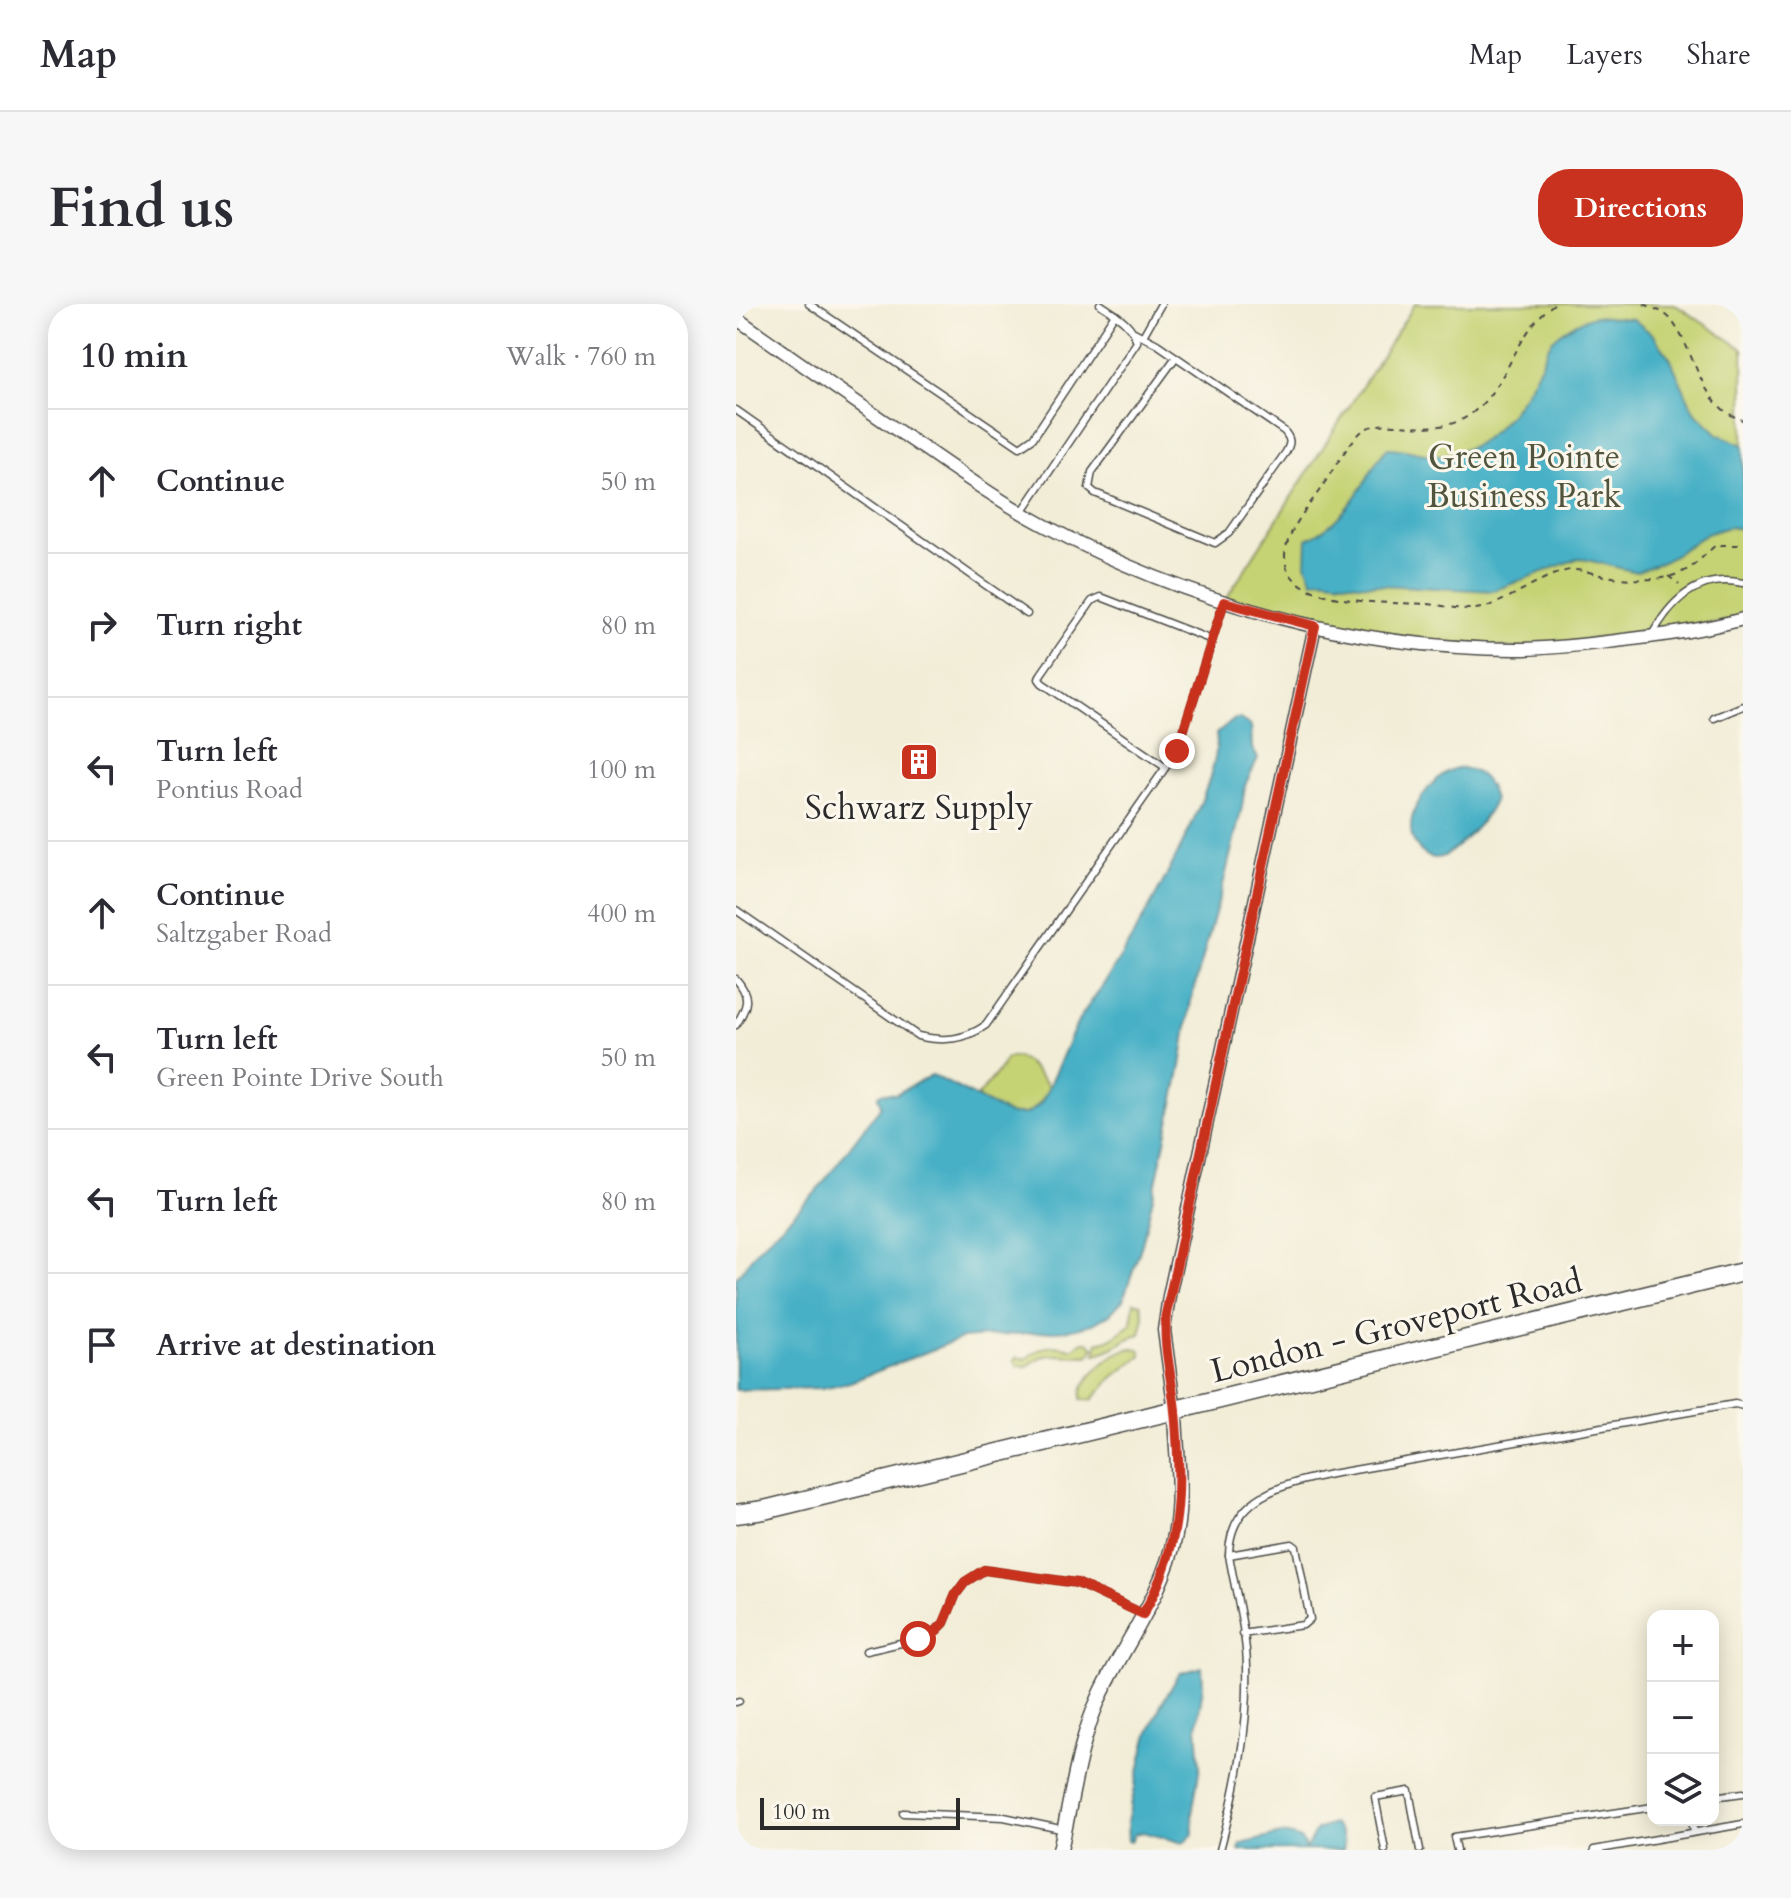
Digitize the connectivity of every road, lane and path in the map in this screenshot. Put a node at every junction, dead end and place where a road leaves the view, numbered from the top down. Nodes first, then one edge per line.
1 (809, 304) edge
2 (1100, 304) edge
3 (1161, 304) edge
4 (1554, 304) edge
5 (1644, 304) edge
6 (1115, 314) junction
7 (736, 318) edge
8 (1134, 332) junction
9 (1143, 336) junction
10 (1176, 357) junction
11 (736, 410) edge
12 (1743, 420) edge
13 (1022, 512) junction
14 (1743, 545) edge
15 (1667, 575) junction
16 (1743, 583) edge
17 (1684, 594) junction
18 (1224, 602) junction
19 (1027, 614) dead end
20 (1743, 619) edge
21 (1315, 626) junction
22 (1651, 637) junction
23 (1212, 640) junction
24 (1743, 706) edge
25 (1714, 718) dead end
26 (1165, 767) junction
27 (736, 910) edge
28 (736, 979) edge
29 (736, 1025) edge
30 (1743, 1272) edge
31 (1743, 1406) edge
32 (1175, 1412) junction
33 (736, 1514) edge
34 (1229, 1555) junction
35 (1143, 1614) junction
36 (1242, 1634) junction
37 (866, 1651) dead end
38 (1743, 1793) edge
39 (1719, 1796) edge
40 (1647, 1808) edge
41 (903, 1813) dead end
42 (1743, 1824) edge
43 (1693, 1826) edge
44 (1065, 1830) junction
45 (1694, 1832) junction
46 (1060, 1850) edge
47 (1220, 1850) edge
48 (1385, 1850) edge
49 (1420, 1850) edge
50 (1457, 1850) edge
51 (1594, 1850) edge

1 - 6 lane
2 - 6 lane
3 - 9 lane
4 - 15 path
5 - 12 path
6 - 8 lane
7 - 13 street
8 - 9 lane
8 - 13 lane
9 - 10 lane
10 - 10 lane
11 - 19 lane
13 - 18 street
14 - 15 path
15 - 17 path
16 - 17 lane
17 - 22 lane
18 - 21 street
18 - 23 lane
20 - 22 street
21 - 22 street
21 - 32 street
23 - 26 lane
23 - 26 lane
24 - 25 lane
26 - 27 lane
28 - 29 lane
30 - 32 main road, London - Groveport Road
31 - 34 lane
32 - 33 main road, London - Groveport Road
32 - 35 street
34 - 36 lane
34 - 36 lane
35 - 37 lane
35 - 44 street
36 - 47 lane
38 - 39 lane
40 - 50 lane
41 - 44 lane
42 - 45 lane
43 - 45 lane
44 - 46 street
45 - 51 lane
48 - 49 lane

